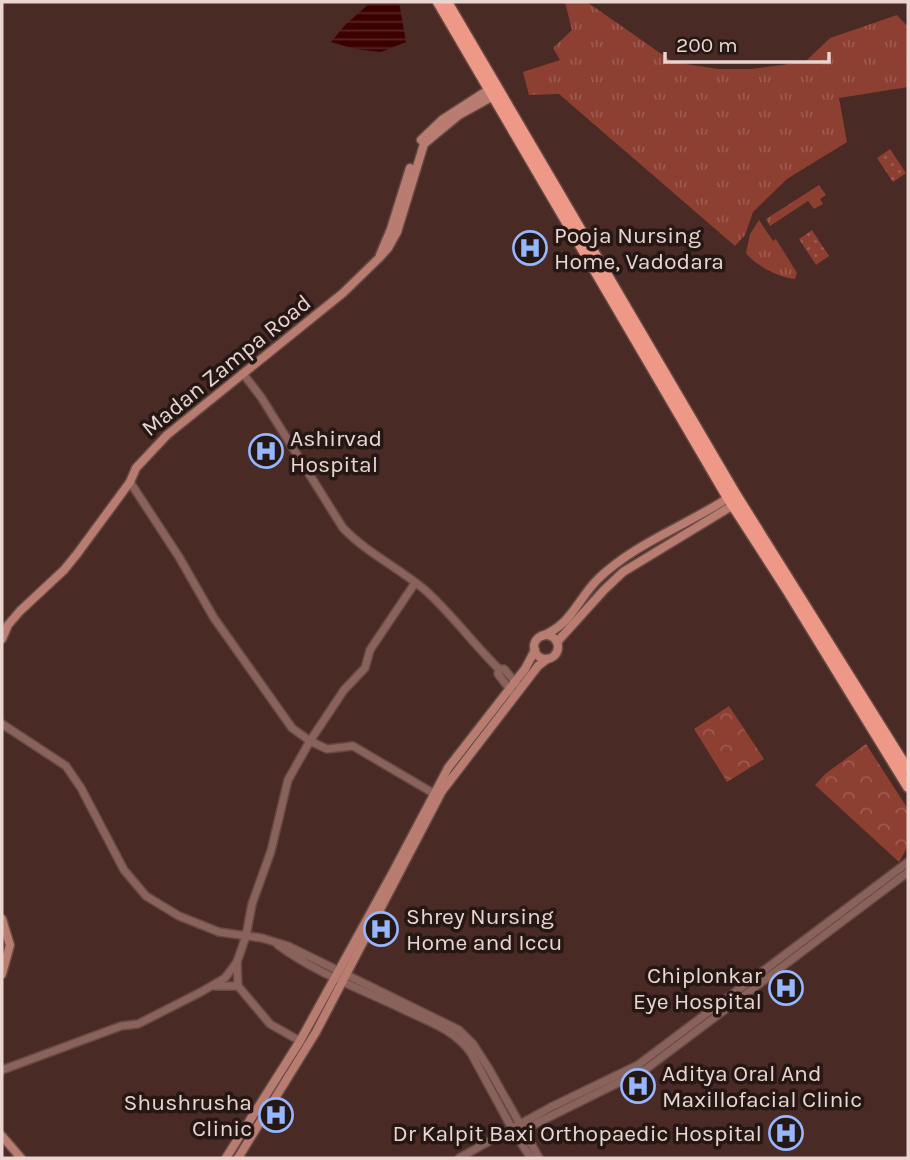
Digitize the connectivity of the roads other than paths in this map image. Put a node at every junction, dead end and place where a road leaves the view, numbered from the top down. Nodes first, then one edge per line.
1 (438, 2) edge
2 (447, 2) edge
3 (495, 90) junction
4 (244, 375) junction
5 (130, 482) junction
6 (734, 499) junction
7 (415, 583) junction
8 (542, 636) junction
9 (2, 639) edge
10 (557, 642) junction
11 (535, 650) junction
12 (547, 659) junction
13 (515, 689) junction
14 (2, 724) edge
15 (310, 741) junction
16 (908, 770) edge
17 (908, 787) edge
18 (433, 793) junction
19 (908, 862) edge
20 (903, 873) edge
21 (2, 919) edge
22 (246, 936) junction
23 (237, 962) junction
24 (2, 974) edge
25 (341, 977) junction
26 (212, 986) junction
27 (238, 986) junction
28 (301, 1045) junction
29 (2, 1070) edge
30 (517, 1129) junction
31 (2, 1136) edge
32 (21, 1158) edge
33 (226, 1158) edge
34 (238, 1158) edge
35 (459, 1158) edge
36 (531, 1158) edge
37 (539, 1158) edge

1 - 3 highway
2 - 3 highway
3 - 4 main road, Madan Zampa Road
3 - 6 highway
4 - 5 main road, Madan Zampa Road
4 - 7 street
5 - 9 main road, Madan Zampa Road
5 - 15 street
6 - 8 main road
6 - 10 main road
6 - 16 highway
6 - 17 highway
7 - 13 street
7 - 15 street
8 - 10 main road
8 - 11 main road
10 - 12 main road
11 - 12 main road
11 - 13 main road
12 - 13 main road
13 - 18 main road
13 - 25 main road
14 - 22 street
15 - 18 street
15 - 22 street
18 - 25 main road
19 - 20 street
20 - 30 street
21 - 24 main road
22 - 23 street
22 - 25 street
23 - 26 street
23 - 27 street
25 - 28 main road
25 - 30 street
26 - 27 street
26 - 29 street
27 - 28 street
28 - 33 main road
28 - 34 main road
30 - 35 street
30 - 36 street
30 - 37 street
31 - 32 main road

